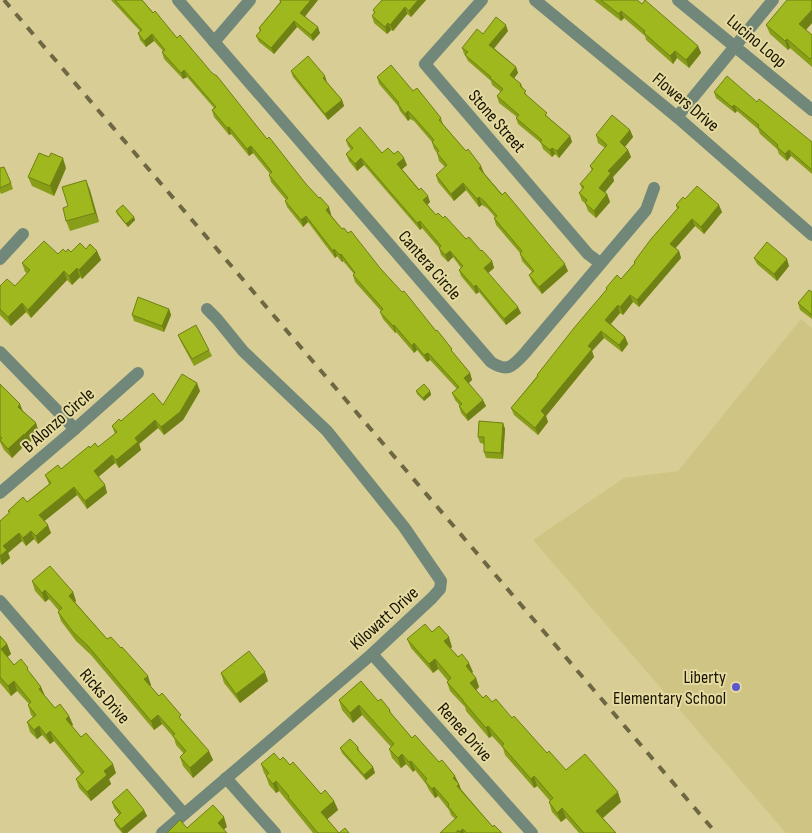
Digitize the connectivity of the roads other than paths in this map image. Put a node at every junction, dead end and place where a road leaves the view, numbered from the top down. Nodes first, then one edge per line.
1 (178, 0) edge
2 (250, 0) edge
3 (482, 0) edge
4 (535, 0) edge
5 (678, 0) edge
6 (773, 0) edge
7 (214, 42) junction
8 (735, 45) junction
9 (812, 110) edge
10 (677, 117) junction
11 (654, 188) dead end
12 (23, 234) dead end
13 (812, 235) edge
14 (0, 259) edge
15 (600, 264) junction
16 (207, 309) dead end
17 (0, 352) edge
18 (138, 373) dead end
19 (75, 429) junction
20 (0, 493) edge
21 (0, 601) edge
22 (372, 654) junction
23 (226, 778) junction
24 (184, 814) junction
25 (162, 833) edge
26 (275, 833) edge
27 (532, 833) edge

1 - 7 street, Cantera Circle
2 - 7 street
3 - 15 street, Stone Street
4 - 10 street, Flowers Drive
5 - 8 street, Lucino Loop
6 - 8 street
7 - 15 street, Cantera Circle
8 - 9 street, Lucino Loop
8 - 10 street
10 - 13 street, Flowers Drive
11 - 15 street, Cantera Circle
12 - 14 street
16 - 22 street, Kilowatt Drive
17 - 19 street
18 - 19 street, B Alonzo Circle
19 - 20 street, B Alonzo Circle
21 - 24 street, Ricks Drive
22 - 23 street, Kilowatt Drive
22 - 27 street, Renee Drive
23 - 24 street, Kilowatt Drive
23 - 26 street
24 - 25 street, Kilowatt Drive

